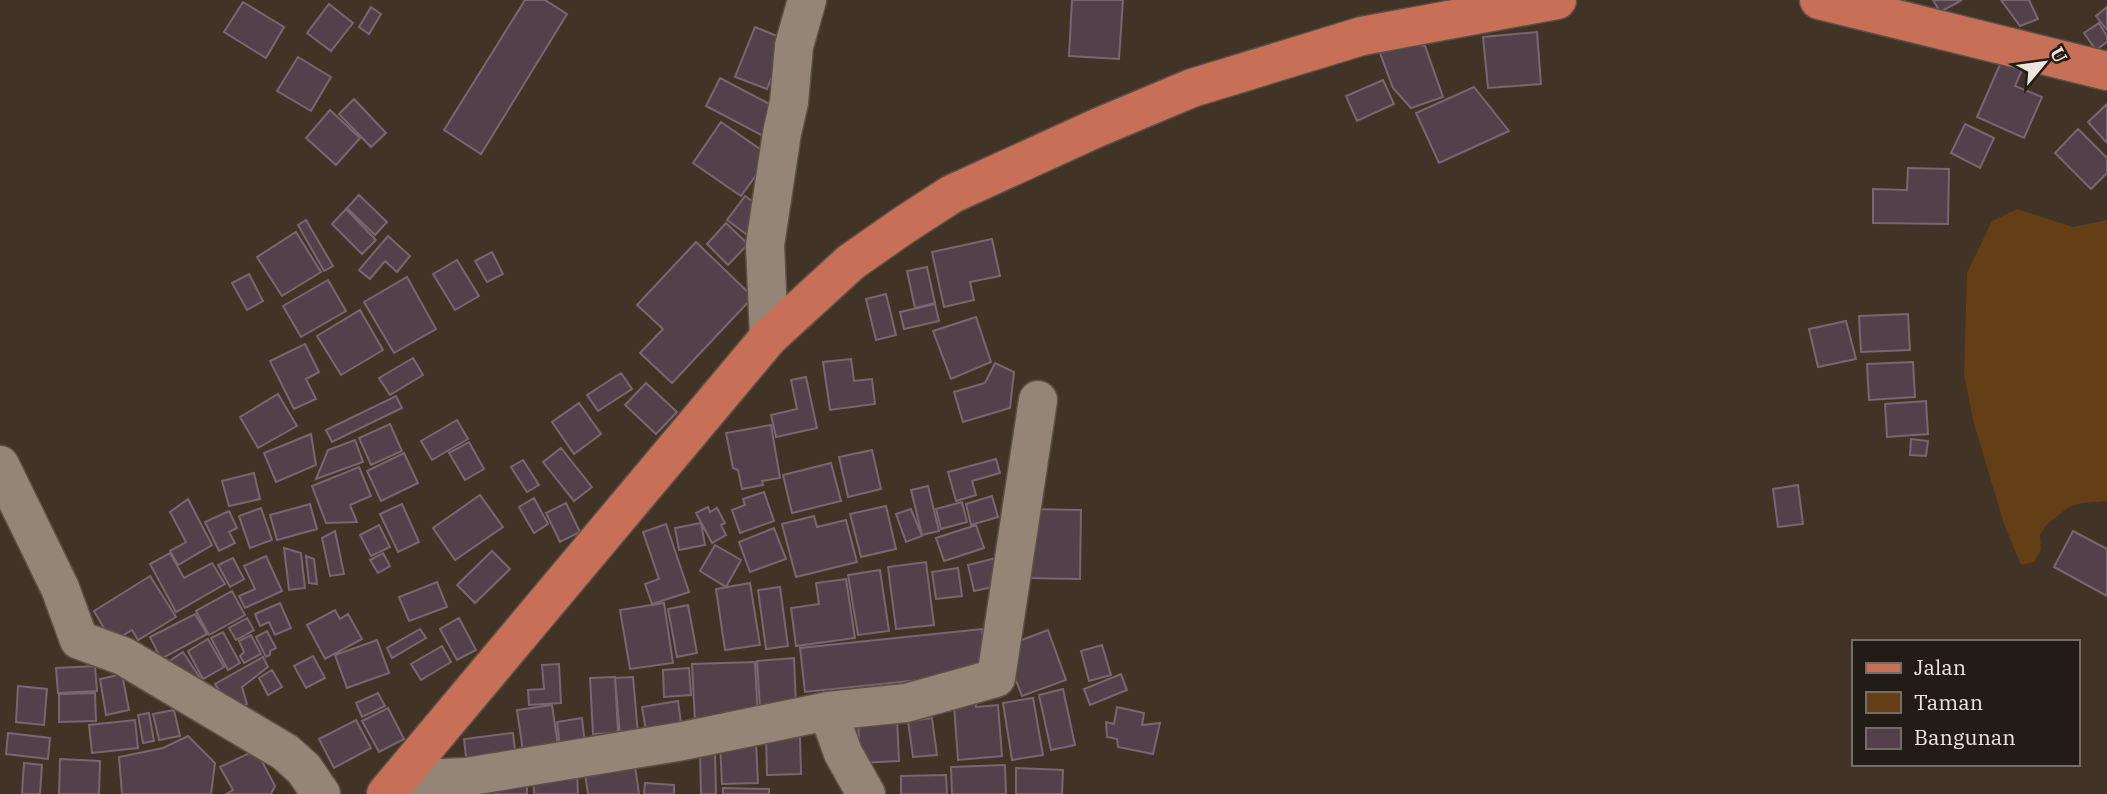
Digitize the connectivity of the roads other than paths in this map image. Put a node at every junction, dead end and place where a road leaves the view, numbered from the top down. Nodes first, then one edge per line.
1 (807, 0) edge
2 (1557, 0) edge
3 (1819, 0) edge
4 (2107, 71) edge
5 (769, 337) junction
6 (1038, 400) dead end
7 (0, 464) edge
8 (828, 711) junction
9 (392, 787) edge
10 (321, 794) edge
11 (866, 794) edge

1 - 5 street
2 - 5 main road
3 - 4 main road
5 - 9 main road
6 - 8 street
7 - 10 street
8 - 9 street
8 - 11 street

